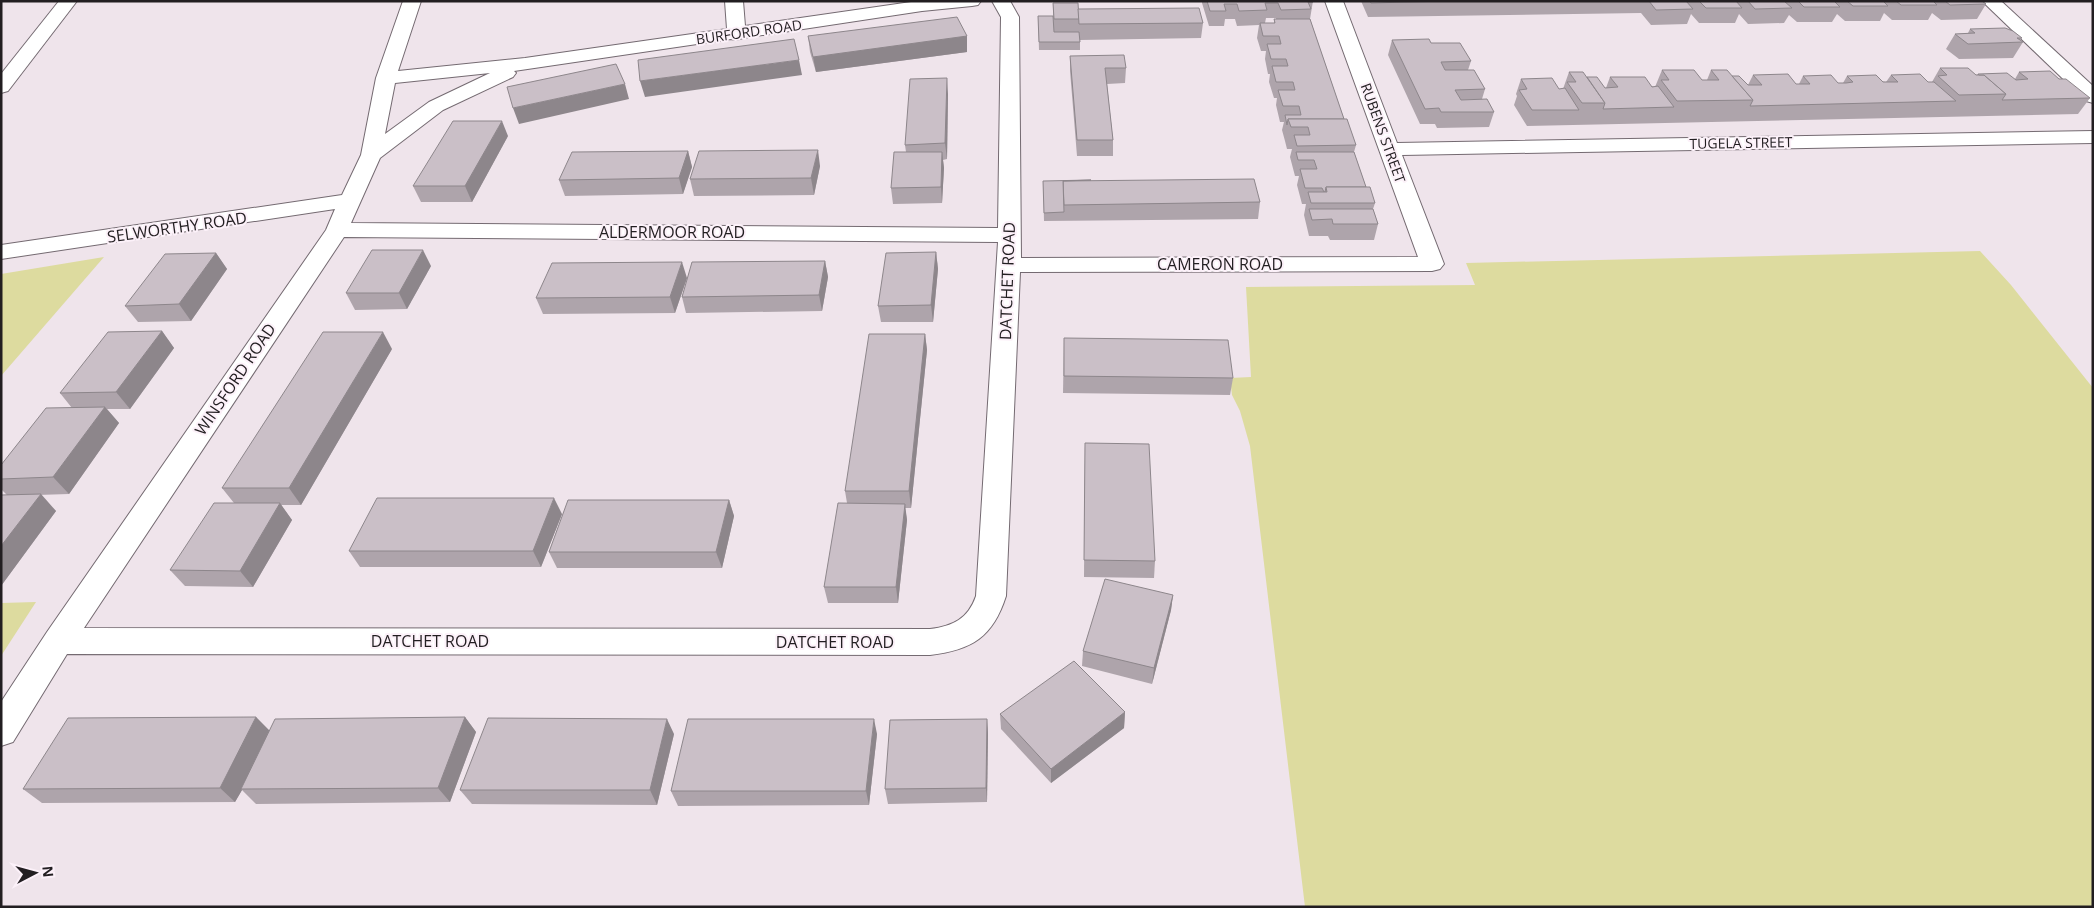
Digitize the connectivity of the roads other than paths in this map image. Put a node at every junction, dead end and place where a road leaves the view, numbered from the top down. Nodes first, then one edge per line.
1 (68, 1) edge
2 (412, 1) edge
3 (734, 1) edge
4 (972, 1) edge
5 (1001, 1) edge
6 (1334, 1) edge
7 (1991, 1) edge
8 (736, 35) junction
9 (525, 64) junction
10 (386, 78) junction
11 (1, 87) edge
12 (2093, 97) edge
13 (2093, 137) edge
14 (1388, 149) junction
15 (372, 154) junction
16 (352, 200) junction
17 (336, 230) junction
18 (1008, 235) junction
19 (1, 252) edge
20 (1009, 264) junction
21 (1432, 264) joint
22 (58, 641) junction
23 (1, 731) edge

1 - 11 street
2 - 10 street, WINSFORD ROAD
3 - 8 street
4 - 8 street, BURFORD ROAD
5 - 18 street, DATCHET ROAD
6 - 14 street, RUBENS STREET
7 - 12 street
8 - 9 street, BURFORD ROAD
9 - 10 street, BURFORD ROAD
9 - 15 street, BURFORD ROAD
10 - 15 street, WINSFORD ROAD
13 - 14 street, TUGELA STREET
14 - 21 street, RUBENS STREET
15 - 16 street, WINSFORD ROAD
16 - 17 street, WINSFORD ROAD
16 - 19 street, SELWORTHY ROAD
17 - 18 street, ALDERMOOR ROAD
17 - 22 street, WINSFORD ROAD
18 - 20 street, DATCHET ROAD
20 - 21 street, CAMERON ROAD
20 - 22 street, DATCHET ROAD
22 - 23 street, WINSFORD ROAD

